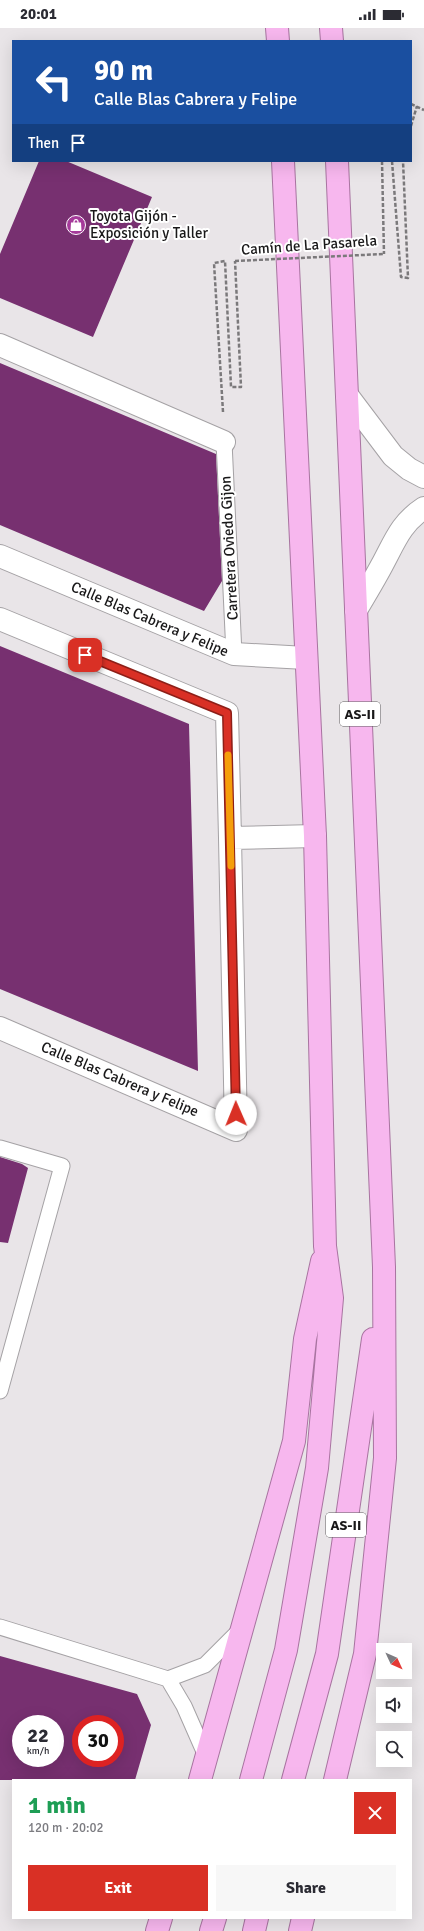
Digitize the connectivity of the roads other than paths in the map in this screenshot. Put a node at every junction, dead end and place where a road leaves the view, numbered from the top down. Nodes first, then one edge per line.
1 (277, 28) edge
2 (331, 28) edge
3 (278, 40) edge
4 (332, 40) edge
5 (283, 162) edge
6 (337, 162) edge
7 (0, 345) edge
8 (347, 395) junction
9 (220, 440) joint
10 (424, 478) edge
11 (424, 508) edge
12 (0, 556) edge
13 (356, 610) junction
14 (0, 619) edge
15 (234, 654) junction
16 (306, 658) junction
17 (315, 836) junction
18 (230, 838) junction
19 (0, 1028) edge
20 (0, 1148) edge
21 (325, 1246) junction
22 (384, 1267) junction
23 (0, 1391) edge
24 (0, 1627) edge
25 (242, 1628) junction
26 (168, 1679) junction
27 (206, 1756) junction
28 (200, 1779) edge
29 (252, 1779) edge
30 (294, 1779) edge
31 (335, 1779) edge
32 (161, 1919) edge
33 (214, 1919) edge
34 (257, 1919) edge
35 (303, 1919) edge
36 (157, 1931) edge
37 (211, 1931) edge
38 (254, 1931) edge
39 (300, 1931) edge

1 - 3 highway
2 - 4 highway
5 - 16 highway, AS-II
6 - 8 highway, AS-II
7 - 9 street
8 - 10 street
8 - 13 highway, AS-II
9 - 15 lane, Carretera Oviedo Gijon
11 - 13 street
12 - 15 street, Calle Blas Cabrera y Felipe
13 - 22 highway, AS-II
14 - 18 street, Calle Blas Cabrera y Felipe
15 - 16 street, Calle Blas Cabrera y Felipe
16 - 17 highway, AS-II
17 - 18 street
17 - 21 highway, AS-II
18 - 19 street, Calle Blas Cabrera y Felipe
20 - 23 lane
21 - 25 highway
21 - 29 highway, AS-II
22 - 30 highway, AS-II
22 - 31 highway
24 - 26 lane
25 - 26 lane
25 - 27 highway
26 - 27 lane
27 - 28 highway
32 - 36 highway
33 - 37 highway
34 - 38 highway
35 - 39 highway

